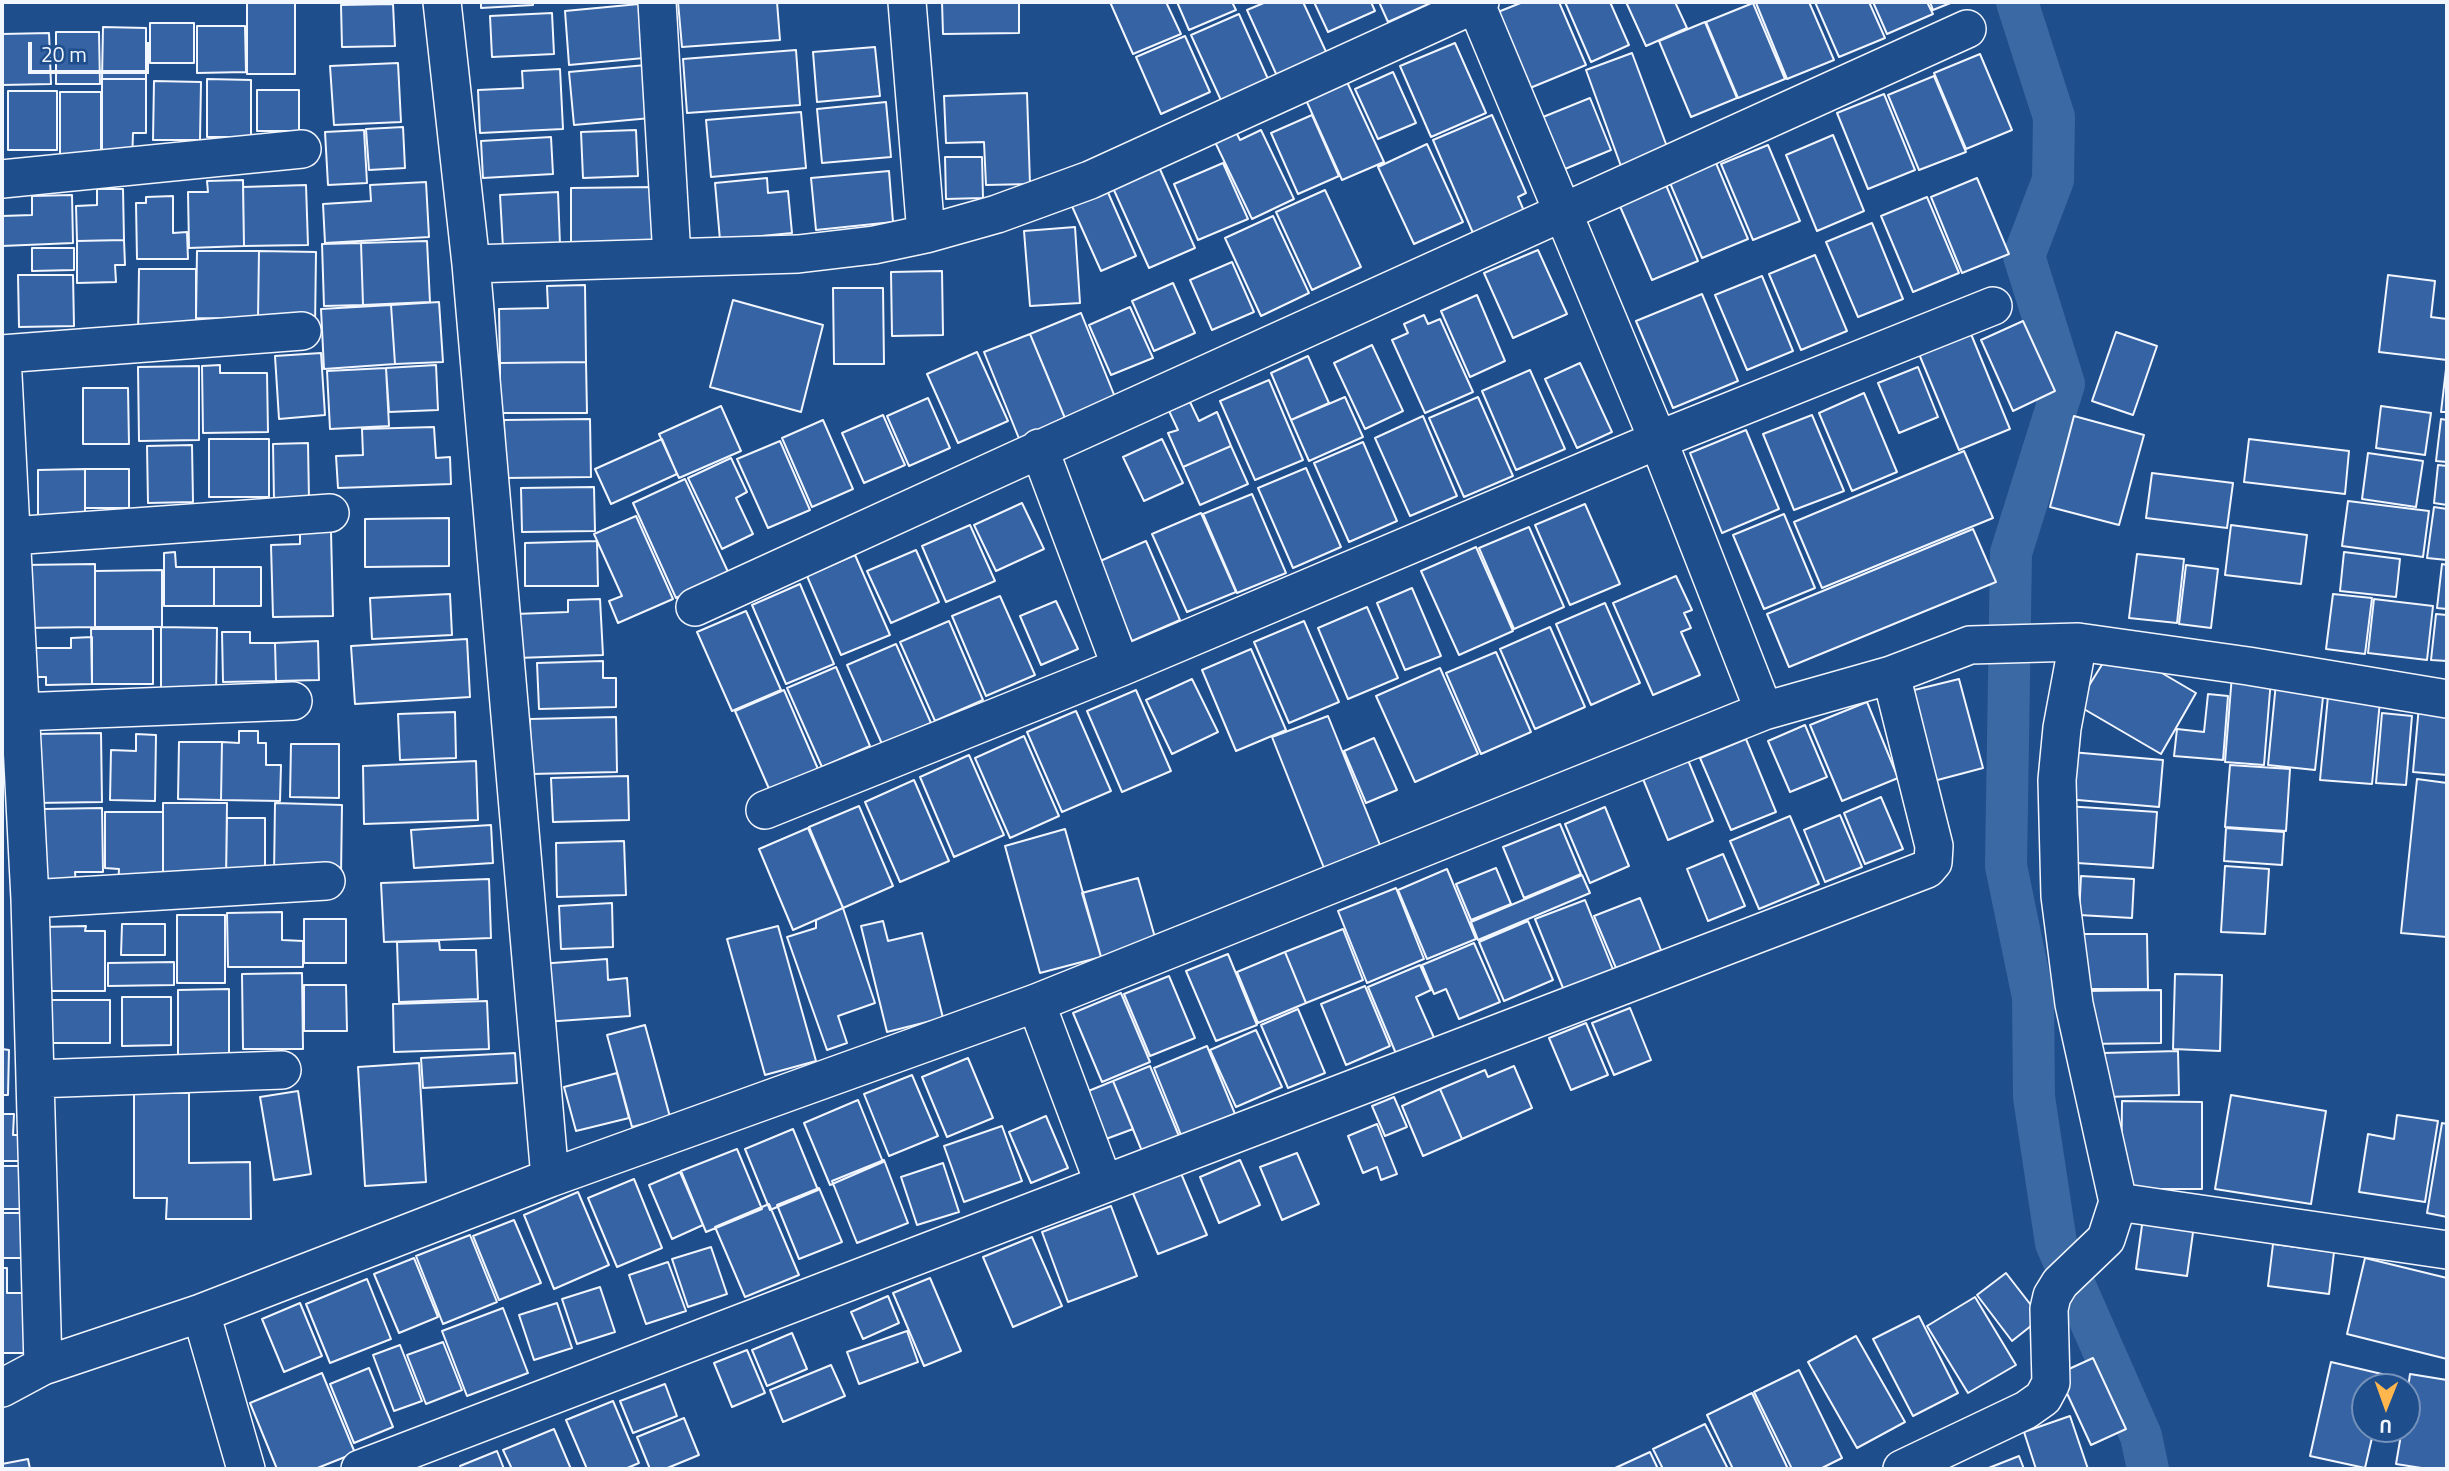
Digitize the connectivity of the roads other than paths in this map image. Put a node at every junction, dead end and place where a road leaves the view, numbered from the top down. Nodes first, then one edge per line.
1 (442, 2) edge
2 (657, 2) edge
3 (906, 2) edge
4 (1477, 2) edge
5 (1967, 29) dead end
6 (302, 149) dead end
7 (2, 179) edge
8 (1564, 214) junction
9 (926, 234) junction
10 (673, 257) junction
11 (471, 264) junction
12 (1993, 306) dead end
13 (302, 331) dead end
14 (2, 355) edge
15 (1658, 440) junction
16 (1039, 449) junction
17 (330, 513) dead end
18 (11, 536) junction
19 (695, 607) dead end
20 (2062, 642) junction
21 (1121, 667) junction
22 (1891, 675) junction
23 (2447, 699) edge
24 (293, 701) dead end
25 (1764, 711) junction
26 (19, 712) junction
27 (765, 810) dead end
28 (326, 881) dead end
29 (30, 899) junction
30 (1036, 1003) junction
31 (282, 1070) dead end
32 (35, 1079) junction
33 (551, 1178) junction
34 (1104, 1184) junction
35 (2118, 1202) junction
36 (2447, 1250) edge
37 (201, 1313) junction
38 (43, 1366) junction
39 (2, 1388) edge
40 (246, 1469) edge
41 (360, 1469) edge
42 (1902, 1469) edge

1 - 11 street
2 - 10 street
3 - 9 street
4 - 8 street
4 - 9 street
5 - 8 street
6 - 7 street
8 - 15 street
8 - 16 street
9 - 10 street
10 - 11 street
11 - 33 street
12 - 15 street
13 - 14 street
14 - 18 street
15 - 21 street
15 - 25 street
16 - 19 street
16 - 21 street
17 - 18 street
18 - 26 street
20 - 22 street
20 - 23 street
20 - 35 street
21 - 27 street
22 - 25 street
22 - 34 street
24 - 26 street
25 - 30 street
26 - 29 street
28 - 29 street
29 - 32 street
30 - 33 street
30 - 34 street
31 - 32 street
32 - 38 street
33 - 37 street
34 - 41 street
35 - 36 street
35 - 42 street
37 - 38 street
37 - 40 street
38 - 39 street

